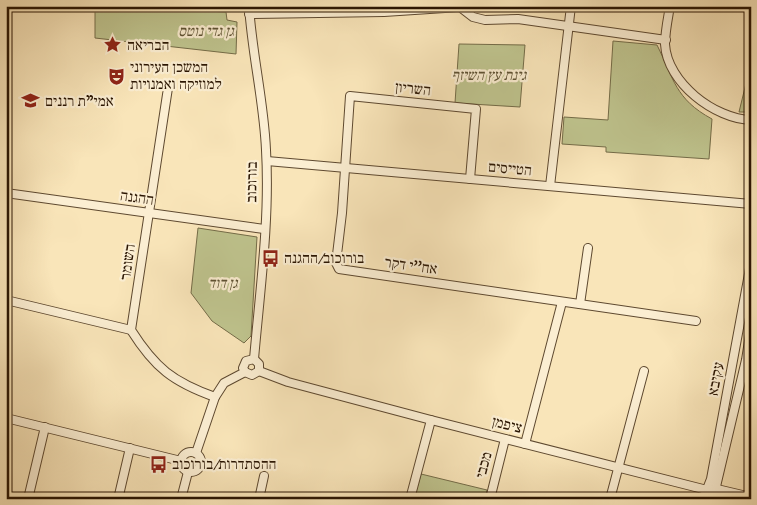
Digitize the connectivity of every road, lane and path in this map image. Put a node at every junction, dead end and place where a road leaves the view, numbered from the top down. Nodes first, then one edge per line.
1 (571, 6) edge
2 (670, 6) edge
3 (460, 7) edge
4 (249, 10) edge
5 (568, 28) junction
6 (666, 40) junction
7 (168, 88) dead end
8 (730, 117) junction
9 (751, 120) edge
10 (751, 126) edge
11 (267, 161) junction
12 (345, 168) junction
13 (470, 179) junction
14 (550, 186) junction
15 (6, 193) edge
16 (751, 204) edge
17 (149, 214) junction
18 (264, 229) junction
19 (588, 248) dead end
20 (751, 263) edge
21 (6, 300) edge
22 (562, 302) junction
23 (580, 304) junction
24 (696, 321) dead end
25 (751, 328) edge
26 (131, 330) junction
27 (254, 359) junction
28 (259, 371) junction
29 (644, 371) dead end
30 (245, 372) junction
31 (215, 397) junction
32 (6, 418) edge
33 (431, 420) junction
34 (45, 427) junction
35 (505, 439) junction
36 (525, 444) junction
37 (130, 448) junction
38 (196, 453) junction
39 (181, 460) junction
40 (619, 468) junction
41 (188, 472) junction
42 (264, 476) dead end
43 (711, 480) junction
44 (717, 489) junction
45 (707, 490) junction
46 (119, 495) dead end
47 (751, 497) edge
48 (28, 499) edge
49 (181, 499) edge
50 (259, 499) edge
51 (410, 499) edge
52 (490, 499) edge
53 (610, 499) edge
54 (703, 499) edge
55 (713, 499) edge

1 - 5 street
2 - 6 street
3 - 4 street
3 - 5 street
4 - 11 street, בורוכוב
5 - 6 street
5 - 14 street
6 - 8 street
7 - 17 street, השומר
8 - 9 street
8 - 10 street
11 - 12 street, הטייסים
11 - 18 street, בורוכוב
12 - 13 street, הטייסים
12 - 13 street, השריון
12 - 22 street, אח''י דקר
13 - 14 street, הטייסים
14 - 16 street, הטייסים
15 - 17 street, ההגנה
17 - 18 street, ההגנה
17 - 26 street, השומר
18 - 27 street, בורוכוב
19 - 23 street
20 - 43 street, עקיבא
21 - 26 street
22 - 23 street, אח''י דקר
22 - 36 street
23 - 24 street, אח''י דקר
25 - 44 street, עקיבא
26 - 31 street
27 - 28 street
27 - 30 street
28 - 30 street
28 - 33 street, ציפמן
29 - 40 street
30 - 31 street
31 - 38 street
32 - 34 street
33 - 35 street, ציפמן
33 - 51 street
34 - 37 street
34 - 48 street
35 - 36 street, ציפמן
35 - 52 street, מכבי
36 - 40 street, ציפמן
37 - 39 street
37 - 46 street
38 - 39 street
38 - 41 street
39 - 41 street
40 - 45 street, ציפמן
40 - 53 street
41 - 49 street
42 - 50 street
43 - 44 street
43 - 45 street, עקיבא
44 - 45 street, ציפמן
44 - 47 street, ציפמן
44 - 55 street, עקיבא
45 - 54 street, עקיבא
45 - 55 street

